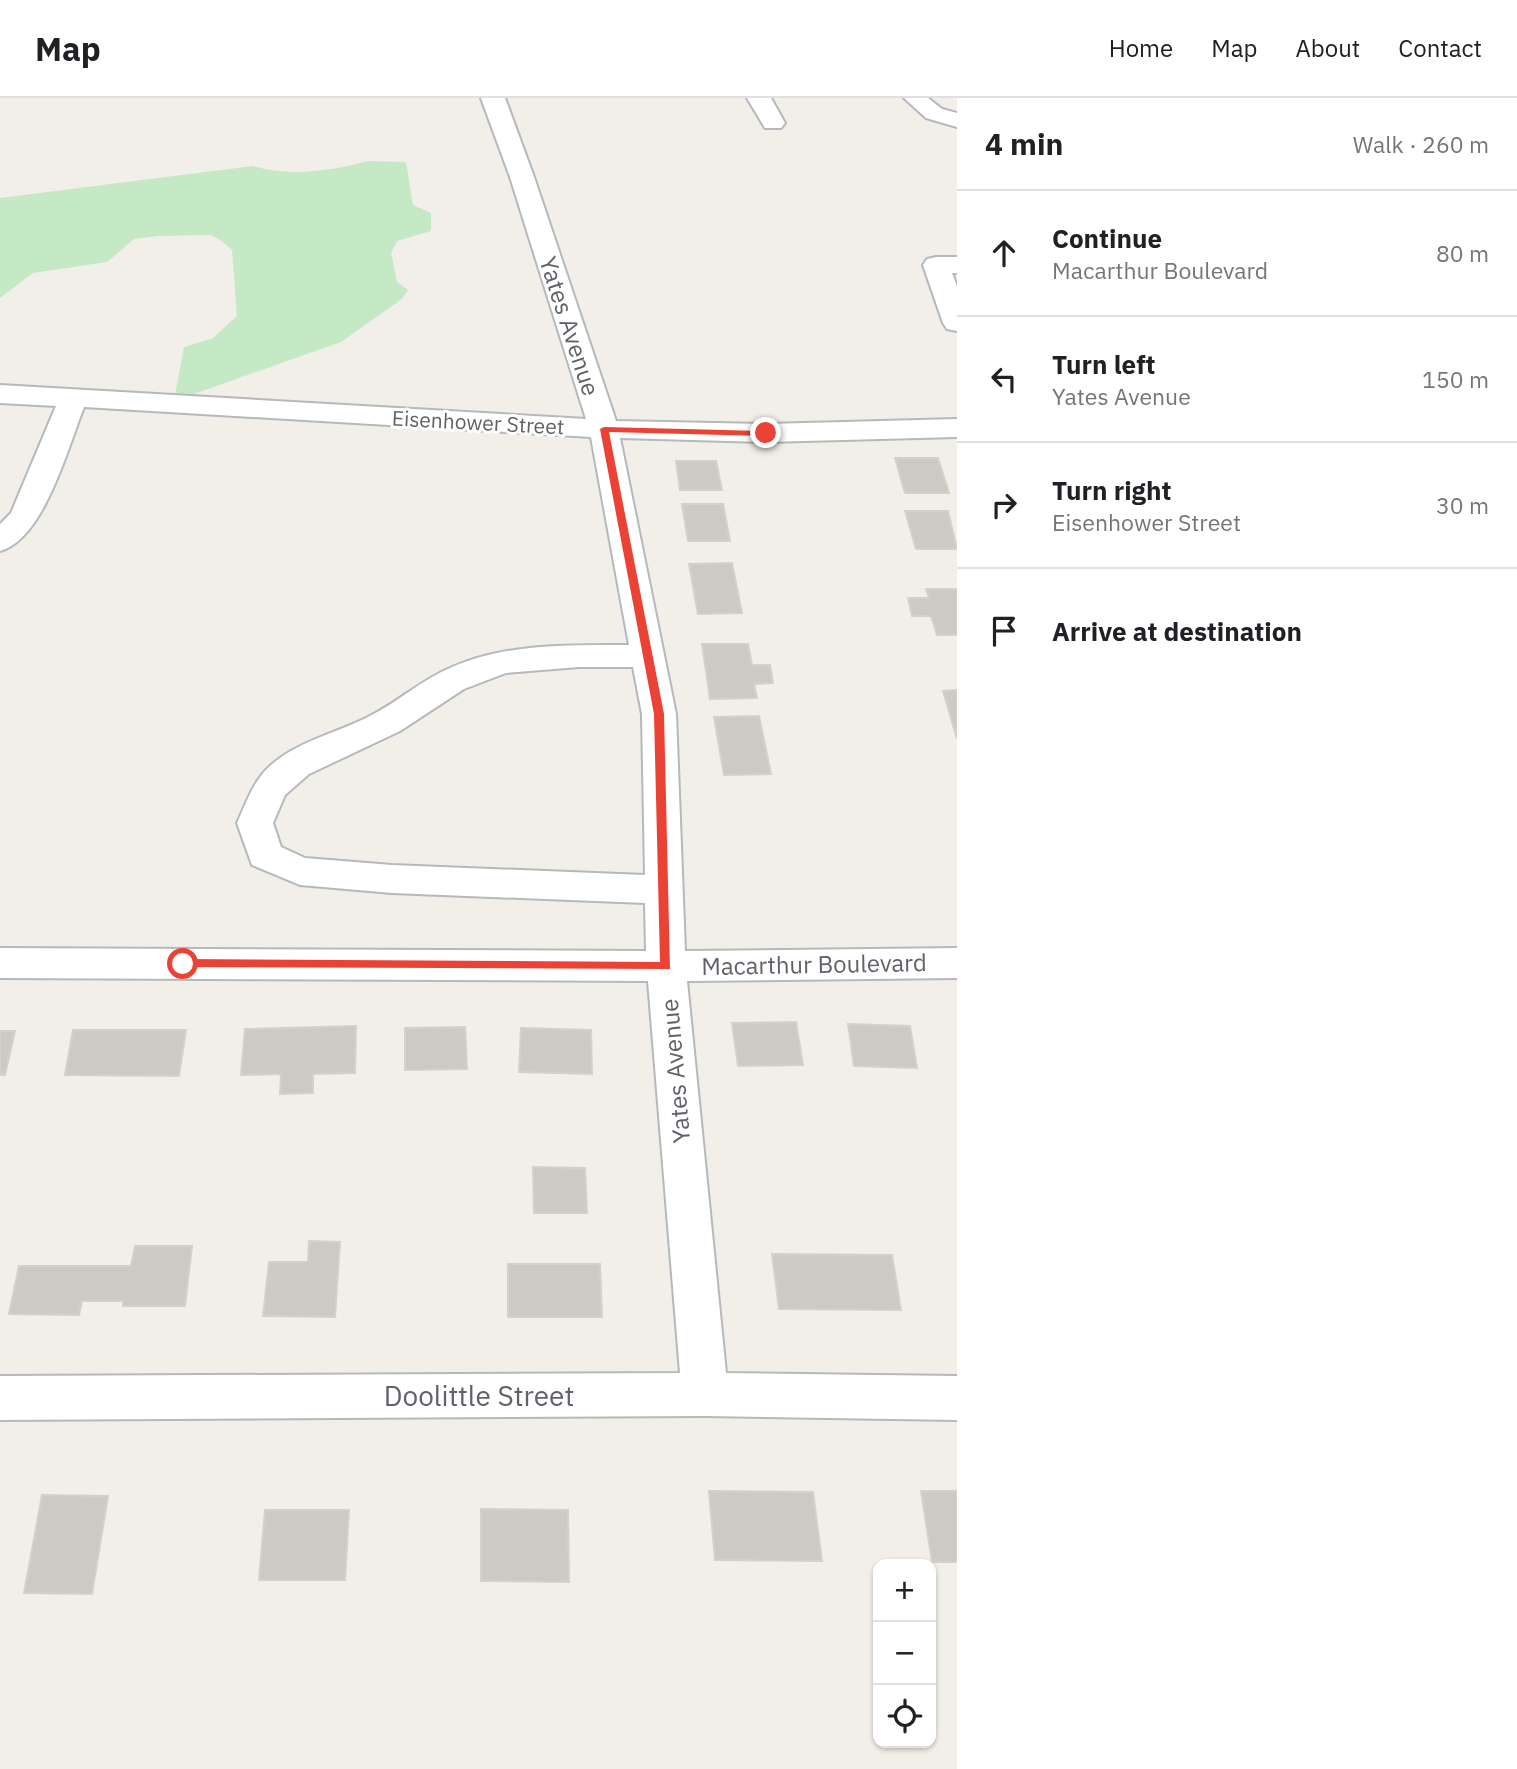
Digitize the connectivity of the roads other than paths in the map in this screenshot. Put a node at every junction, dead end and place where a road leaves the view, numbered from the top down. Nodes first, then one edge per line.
1 (493, 98) edge
2 (759, 98) edge
3 (916, 98) edge
4 (957, 120) edge
5 (773, 123) dead end
6 (946, 265) edge
7 (957, 323) edge
8 (0, 394) edge
9 (73, 399) junction
10 (957, 428) edge
11 (604, 429) junction
12 (0, 541) edge
13 (649, 656) junction
14 (664, 890) junction
15 (0, 963) edge
16 (957, 963) edge
17 (666, 966) junction
18 (705, 1394) junction
19 (0, 1398) edge
20 (957, 1398) edge

1 - 11 street, Yates Avenue
2 - 5 street
3 - 4 street
6 - 7 street
8 - 9 street, Eisenhower Street
9 - 11 street, Eisenhower Street
9 - 12 street
10 - 11 street, Eisenhower Street
11 - 13 street, Yates Avenue
13 - 14 street, Yates Avenue
13 - 14 street
14 - 17 street, Yates Avenue
15 - 17 street, Macarthur Boulevard
16 - 17 street, Macarthur Boulevard
17 - 18 street, Yates Avenue
18 - 19 street, Doolittle Street
18 - 20 street, Doolittle Street

